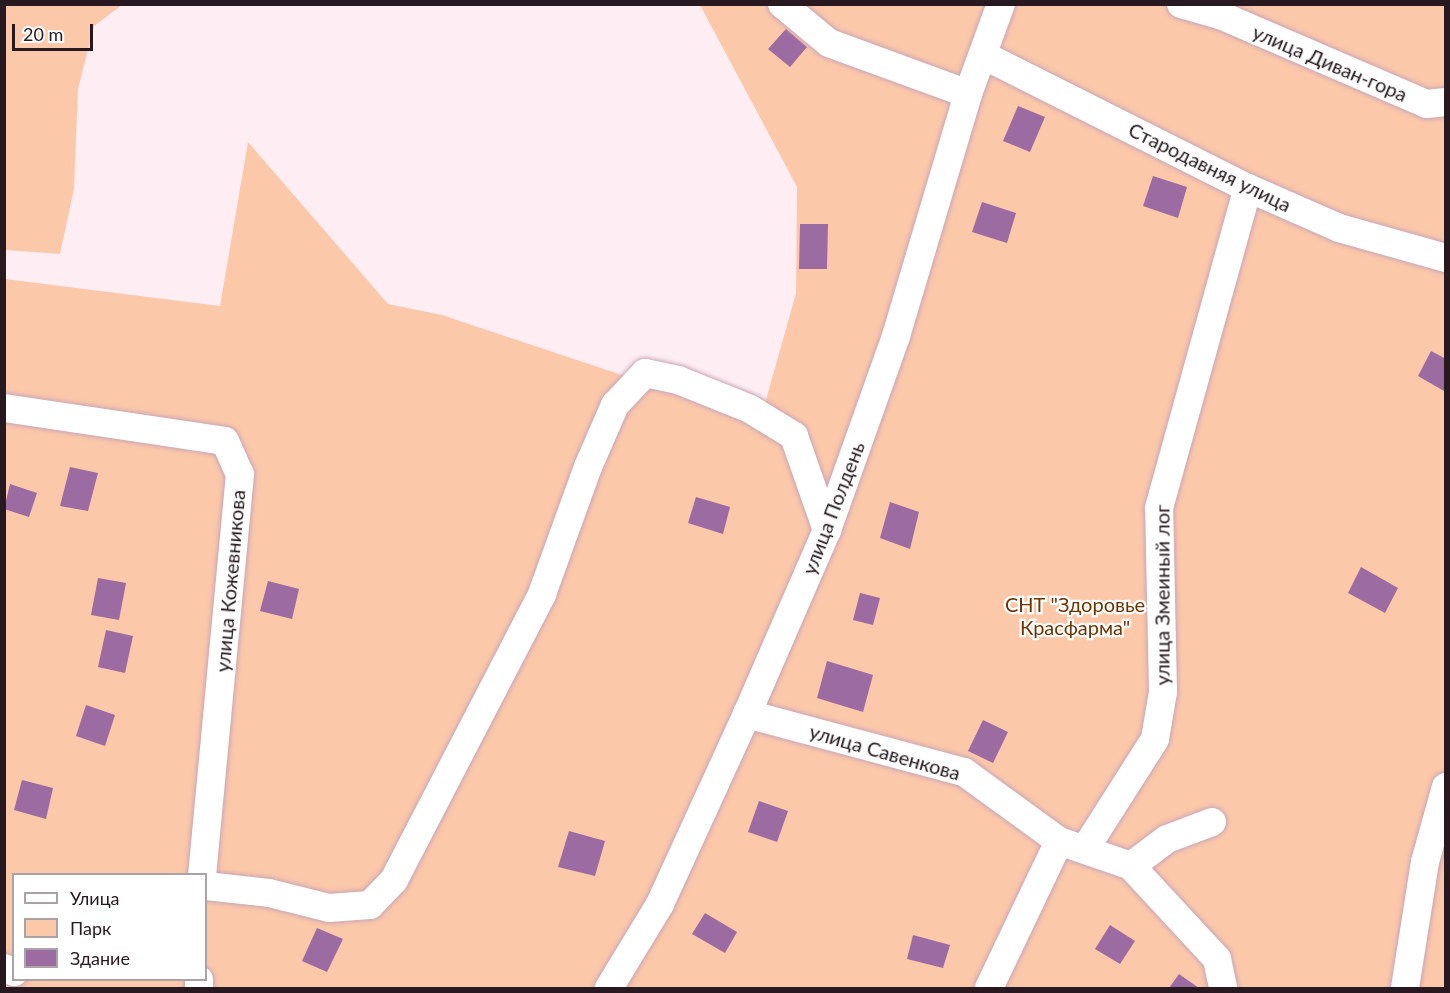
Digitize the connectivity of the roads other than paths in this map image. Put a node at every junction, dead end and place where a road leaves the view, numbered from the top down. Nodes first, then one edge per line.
1 (782, 4) edge
2 (1001, 4) edge
3 (1181, 4) edge
4 (1222, 10) edge
5 (983, 55) junction
6 (968, 94) junction
7 (1446, 102) edge
8 (1248, 188) junction
9 (1446, 258) edge
10 (4, 408) edge
11 (827, 530) junction
12 (747, 714) junction
13 (1446, 787) edge
14 (1212, 822) dead end
15 (1072, 845) junction
16 (1131, 866) junction
17 (202, 873) edge
18 (207, 886) edge
19 (609, 988) edge
20 (989, 988) edge
21 (1223, 988) edge
22 (1406, 988) edge

1 - 6 street
2 - 5 street, улица Полдень
3 - 4 street, улица Диван-гора
4 - 7 street, улица Диван-гора
5 - 6 street, улица Полдень
5 - 8 street, Стародавняя улица
6 - 11 street, улица Полдень
8 - 9 street, Стародавняя улица
8 - 15 street, улица Змеиный лог
10 - 17 street, улица Кожевникова
11 - 12 street, улица Полдень
11 - 18 street
12 - 15 street, улица Савенкова
12 - 19 street, улица Полдень
13 - 22 street
14 - 16 street
15 - 16 street, улица Савенкова
15 - 20 street, улица Змеиный лог
16 - 21 street, улица Савенкова

